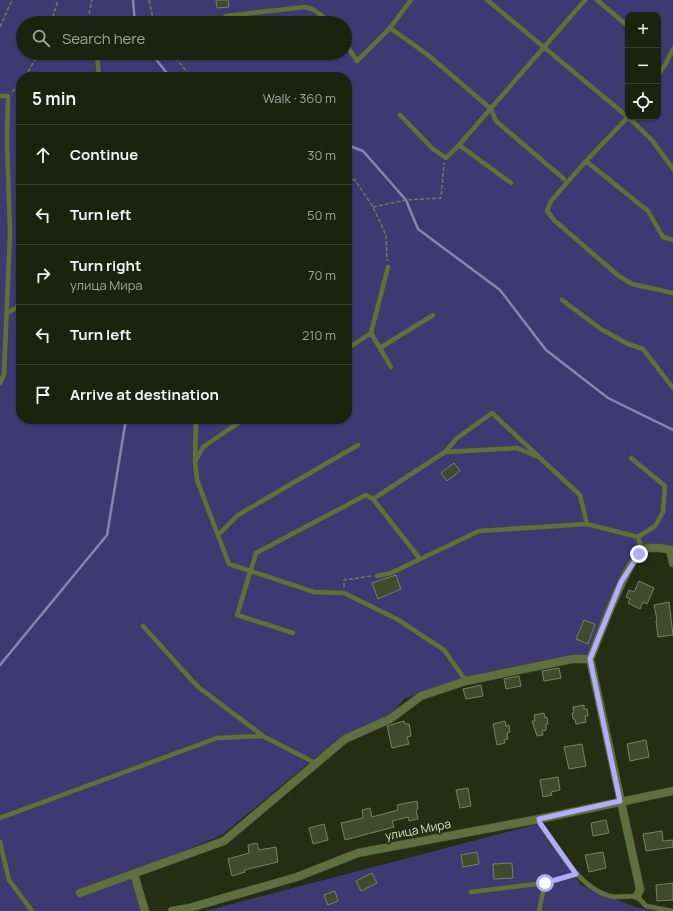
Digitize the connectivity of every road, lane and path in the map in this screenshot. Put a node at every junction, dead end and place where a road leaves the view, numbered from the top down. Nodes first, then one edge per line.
1 (12, 0) edge
2 (58, 0) edge
3 (92, 0) edge
4 (149, 0) edge
5 (411, 0) edge
6 (487, 0) edge
7 (585, 0) edge
8 (597, 0) edge
9 (53, 16) edge
10 (89, 16) edge
11 (152, 16) edge
12 (226, 16) dead end
13 (322, 16) edge
14 (625, 23) edge
15 (0, 27) edge
16 (390, 28) junction
17 (545, 47) junction
18 (673, 49) edge
19 (352, 54) edge
20 (35, 60) edge
21 (97, 60) edge
22 (178, 60) edge
23 (661, 71) edge
24 (28, 72) edge
25 (98, 72) edge
26 (187, 72) edge
27 (16, 87) edge
28 (0, 96) edge
29 (8, 96) junction
30 (491, 109) junction
31 (400, 115) dead end
32 (631, 120) edge
33 (459, 145) junction
34 (446, 158) junction
35 (586, 161) junction
36 (673, 169) edge
37 (352, 179) edge
38 (564, 179) dead end
39 (511, 183) dead end
40 (373, 207) junction
41 (673, 240) edge
42 (388, 267) joint
43 (673, 293) edge
44 (562, 300) dead end
45 (16, 308) edge
46 (7, 313) junction
47 (433, 315) dead end
48 (371, 333) junction
49 (352, 346) edge
50 (380, 348) junction
51 (391, 367) dead end
52 (0, 383) edge
53 (673, 388) edge
54 (196, 424) edge
55 (235, 425) edge
56 (358, 446) dead end
57 (445, 452) junction
58 (540, 458) junction
59 (631, 458) dead end
60 (195, 462) junction
61 (373, 499) junction
62 (587, 524) junction
63 (218, 535) junction
64 (638, 537) junction
65 (642, 550) junction
66 (672, 550) edge
67 (420, 559) junction
68 (673, 563) edge
69 (251, 571) junction
70 (377, 576) joint
71 (344, 593) junction
72 (143, 626) dead end
73 (293, 633) dead end
74 (590, 659) junction
75 (466, 681) junction
76 (263, 736) junction
77 (315, 763) junction
78 (673, 791) edge
79 (620, 801) junction
80 (0, 818) edge
81 (539, 819) junction
82 (0, 842) edge
83 (134, 874) junction
84 (576, 874) junction
85 (545, 883) junction
86 (471, 892) dead end
87 (80, 893) dead end
88 (636, 896) junction
89 (32, 911) edge
90 (145, 911) edge
91 (172, 911) edge
92 (538, 911) edge
93 (672, 911) edge

1 - 15 path
2 - 9 path
3 - 10 path
4 - 11 path
5 - 16 lane
6 - 17 lane
7 - 17 lane
8 - 14 lane
12 - 13 lane
16 - 19 lane
16 - 30 lane
17 - 30 lane
17 - 35 lane
18 - 23 lane
20 - 24 path
21 - 25 lane
22 - 26 path
27 - 29 path
28 - 29 lane
29 - 46 lane
30 - 33 lane
30 - 38 lane
31 - 34 lane
32 - 36 lane
33 - 34 lane
33 - 39 lane
34 - 40 path
35 - 41 lane
35 - 43 lane
37 - 40 path
40 - 42 path
42 - 48 lane
44 - 53 lane
45 - 46 lane
46 - 52 lane
47 - 50 lane
48 - 49 lane
48 - 50 lane
50 - 51 lane
54 - 60 lane
55 - 60 lane
56 - 63 lane
57 - 58 lane
57 - 58 lane
57 - 61 lane
58 - 62 lane
59 - 64 lane
60 - 63 lane
61 - 67 lane
61 - 69 lane
62 - 64 lane
62 - 67 lane
63 - 69 lane
64 - 65 lane
65 - 66 street
65 - 74 street
66 - 68 street
67 - 70 lane
69 - 71 lane
69 - 73 lane
70 - 71 path
71 - 75 lane
72 - 76 lane
74 - 75 street
74 - 79 street
75 - 77 street
76 - 77 lane
76 - 80 lane
77 - 83 street
78 - 79 street, улица Мира
79 - 81 street, улица Мира
79 - 88 street
81 - 84 lane
81 - 91 street, улица Мира
82 - 89 lane
83 - 87 street
83 - 90 street
84 - 85 lane
84 - 88 lane
85 - 86 lane
85 - 92 lane
88 - 93 lane

